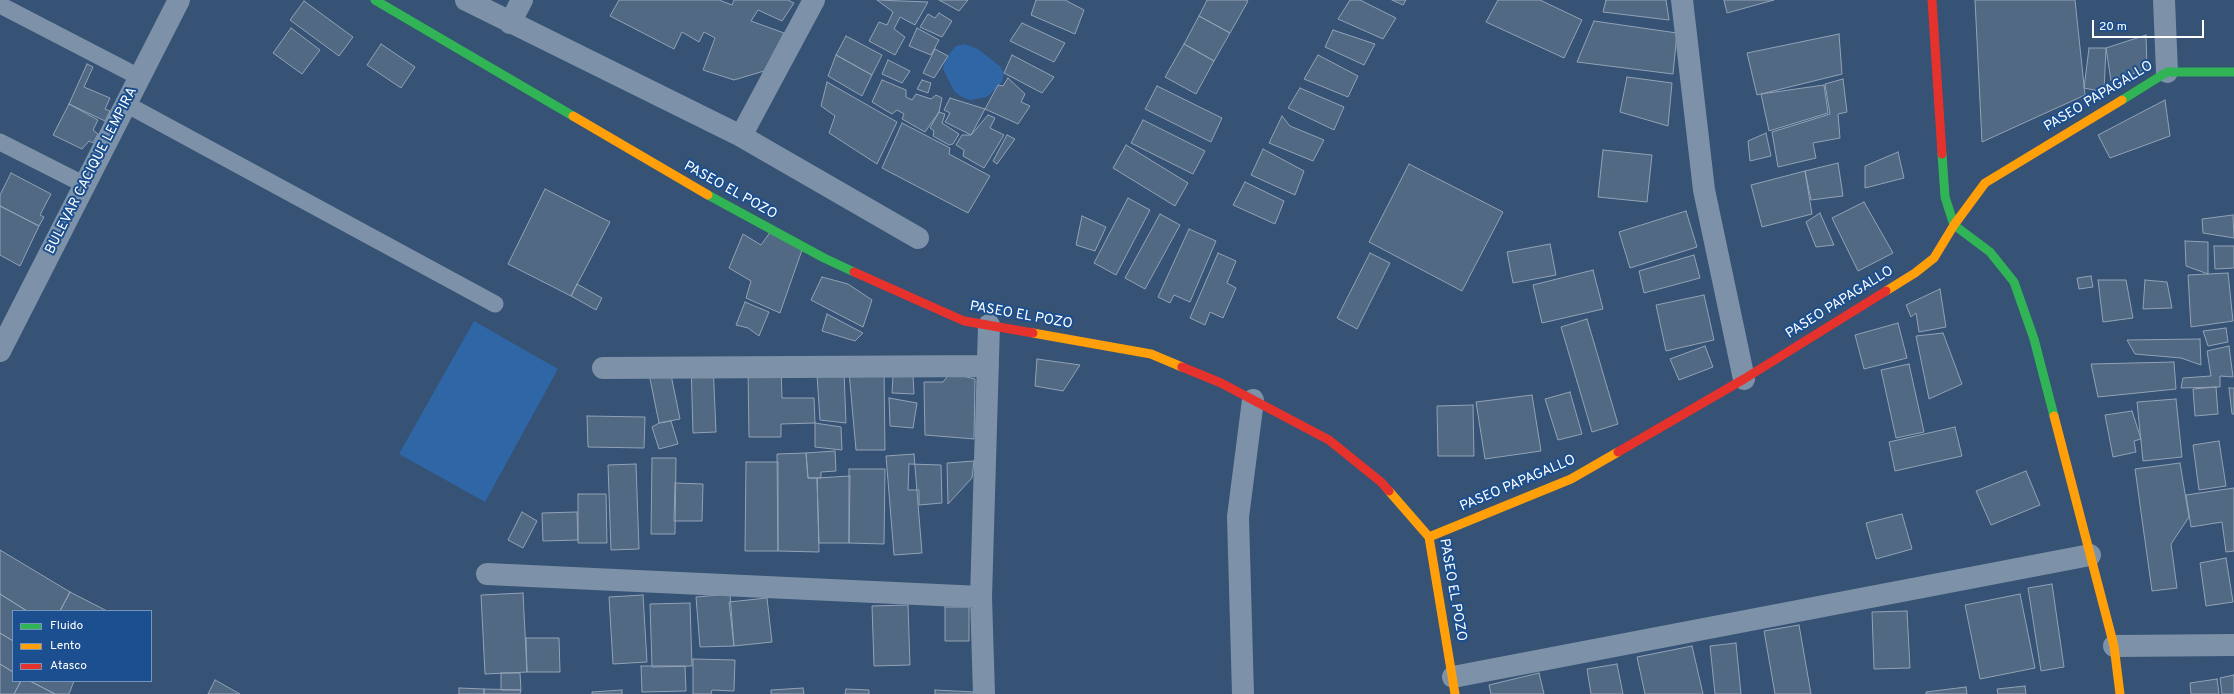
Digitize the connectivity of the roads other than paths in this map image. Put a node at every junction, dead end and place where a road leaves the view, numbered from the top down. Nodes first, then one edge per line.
1 (179, 0) edge
2 (375, 0) edge
3 (466, 0) edge
4 (522, 0) edge
5 (814, 0) edge
6 (1682, 0) edge
7 (1932, 0) edge
8 (2164, 0) edge
9 (0, 6) edge
10 (510, 23) junction
11 (2167, 72) junction
12 (2234, 72) edge
13 (139, 77) junction
14 (126, 104) junction
15 (741, 136) junction
16 (0, 142) edge
17 (85, 185) junction
18 (1954, 225) junction
19 (918, 238) dead end
20 (495, 304) dead end
21 (989, 325) junction
22 (2, 344) edge
23 (988, 366) junction
24 (603, 368) dead end
25 (1744, 379) junction
26 (1253, 400) junction
27 (1429, 537) junction
28 (2090, 555) junction
29 (486, 574) dead end
30 (982, 596) junction
31 (2234, 645) edge
32 (2114, 646) junction
33 (1454, 686) edge
34 (984, 694) edge
35 (1243, 694) edge
36 (2120, 694) edge

1 - 13 street, BULEVAR CACIQUE LEMPIRA
2 - 21 street, PASEO EL POZO
3 - 10 street
4 - 10 street
5 - 15 street
6 - 25 street
7 - 18 street
8 - 11 street
9 - 13 lane
10 - 15 street
11 - 12 street, PASEO PAPAGALLO
11 - 18 street, PASEO PAPAGALLO
13 - 14 street, BULEVAR CACIQUE LEMPIRA
14 - 17 street, BULEVAR CACIQUE LEMPIRA
14 - 20 lane
15 - 19 street
16 - 17 lane
17 - 22 street, BULEVAR CACIQUE LEMPIRA
18 - 25 street, PASEO PAPAGALLO
18 - 28 street
21 - 23 street
21 - 26 street, PASEO EL POZO
23 - 24 street
23 - 30 street
25 - 27 street, PASEO PAPAGALLO
26 - 27 street, PASEO EL POZO
26 - 35 street
27 - 33 street, PASEO EL POZO
28 - 32 street
28 - 33 street
29 - 30 street
30 - 34 street
31 - 32 street
32 - 36 street

